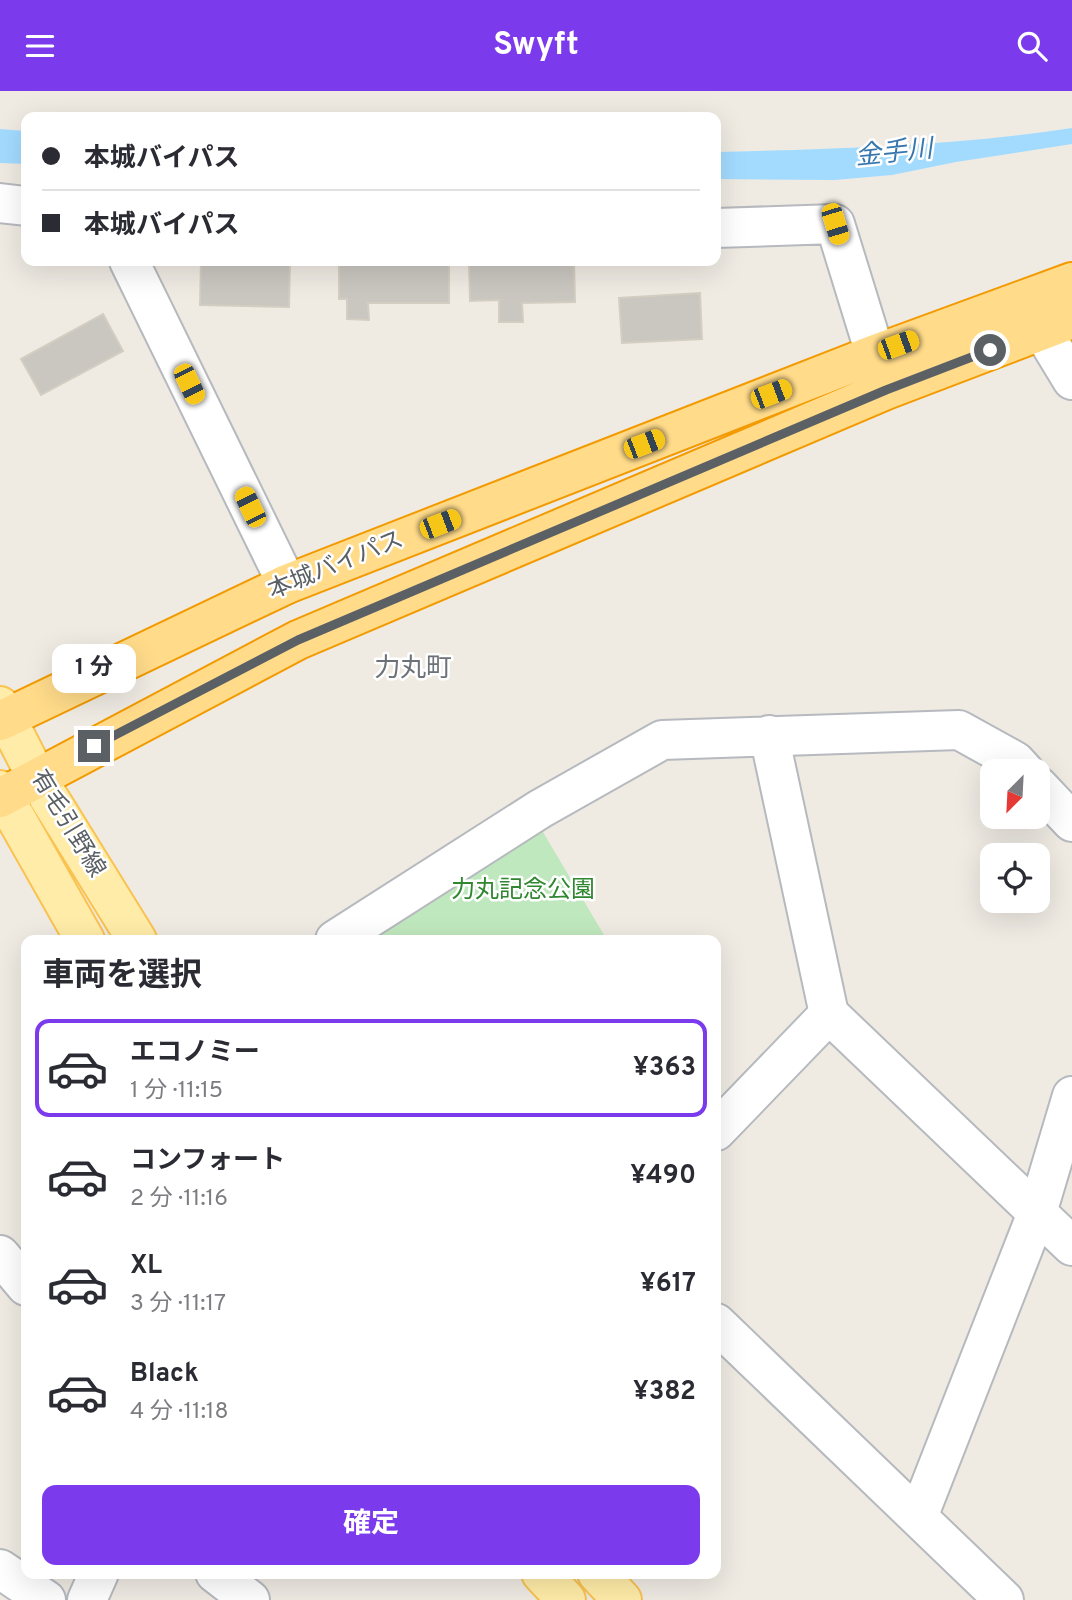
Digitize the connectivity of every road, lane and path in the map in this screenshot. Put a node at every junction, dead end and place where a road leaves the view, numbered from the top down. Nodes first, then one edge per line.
1 (0, 203) edge
2 (21, 205) edge
3 (721, 228) edge
4 (130, 266) edge
5 (1072, 282) edge
6 (1046, 316) edge
7 (873, 355) junction
8 (1072, 380) edge
9 (886, 390) junction
10 (287, 584) junction
11 (2, 715) edge
12 (769, 735) junction
13 (1011, 759) edge
14 (38, 780) junction
15 (1, 795) edge
16 (1050, 799) edge
17 (1072, 822) edge
18 (82, 935) edge
19 (134, 935) edge
20 (343, 935) edge
21 (829, 1014) junction
22 (1072, 1096) edge
23 (721, 1126) edge
24 (1037, 1213) junction
25 (1072, 1246) edge
26 (0, 1255) edge
27 (21, 1280) edge
28 (721, 1328) edge
29 (918, 1517) junction
30 (0, 1569) edge
31 (96, 1579) edge
32 (223, 1579) edge
33 (547, 1579) edge
34 (603, 1579) edge
35 (46, 1600) edge
36 (87, 1600) edge
37 (250, 1600) edge
38 (566, 1600) edge
39 (622, 1600) edge
40 (1004, 1600) edge

1 - 2 street
3 - 7 street
4 - 10 street
5 - 6 highway, 本城バイパス
6 - 7 highway, 本城バイパス
6 - 8 street
6 - 9 highway, 本城バイパス
7 - 9 street
7 - 10 highway, 本城バイパス
9 - 14 highway, 本城バイパス
10 - 11 highway, 本城バイパス
11 - 14 main road, 有毛引野線
12 - 13 street
12 - 20 street
12 - 21 street
14 - 15 highway, 本城バイパス
14 - 19 main road, 有毛引野線
15 - 18 main road, 有毛引野線
16 - 17 street
21 - 23 street
21 - 24 street
22 - 24 street
24 - 25 street
24 - 29 street
26 - 27 street
28 - 29 street
29 - 40 street
30 - 35 street
31 - 36 street
32 - 37 street
33 - 38 main road
34 - 39 main road

